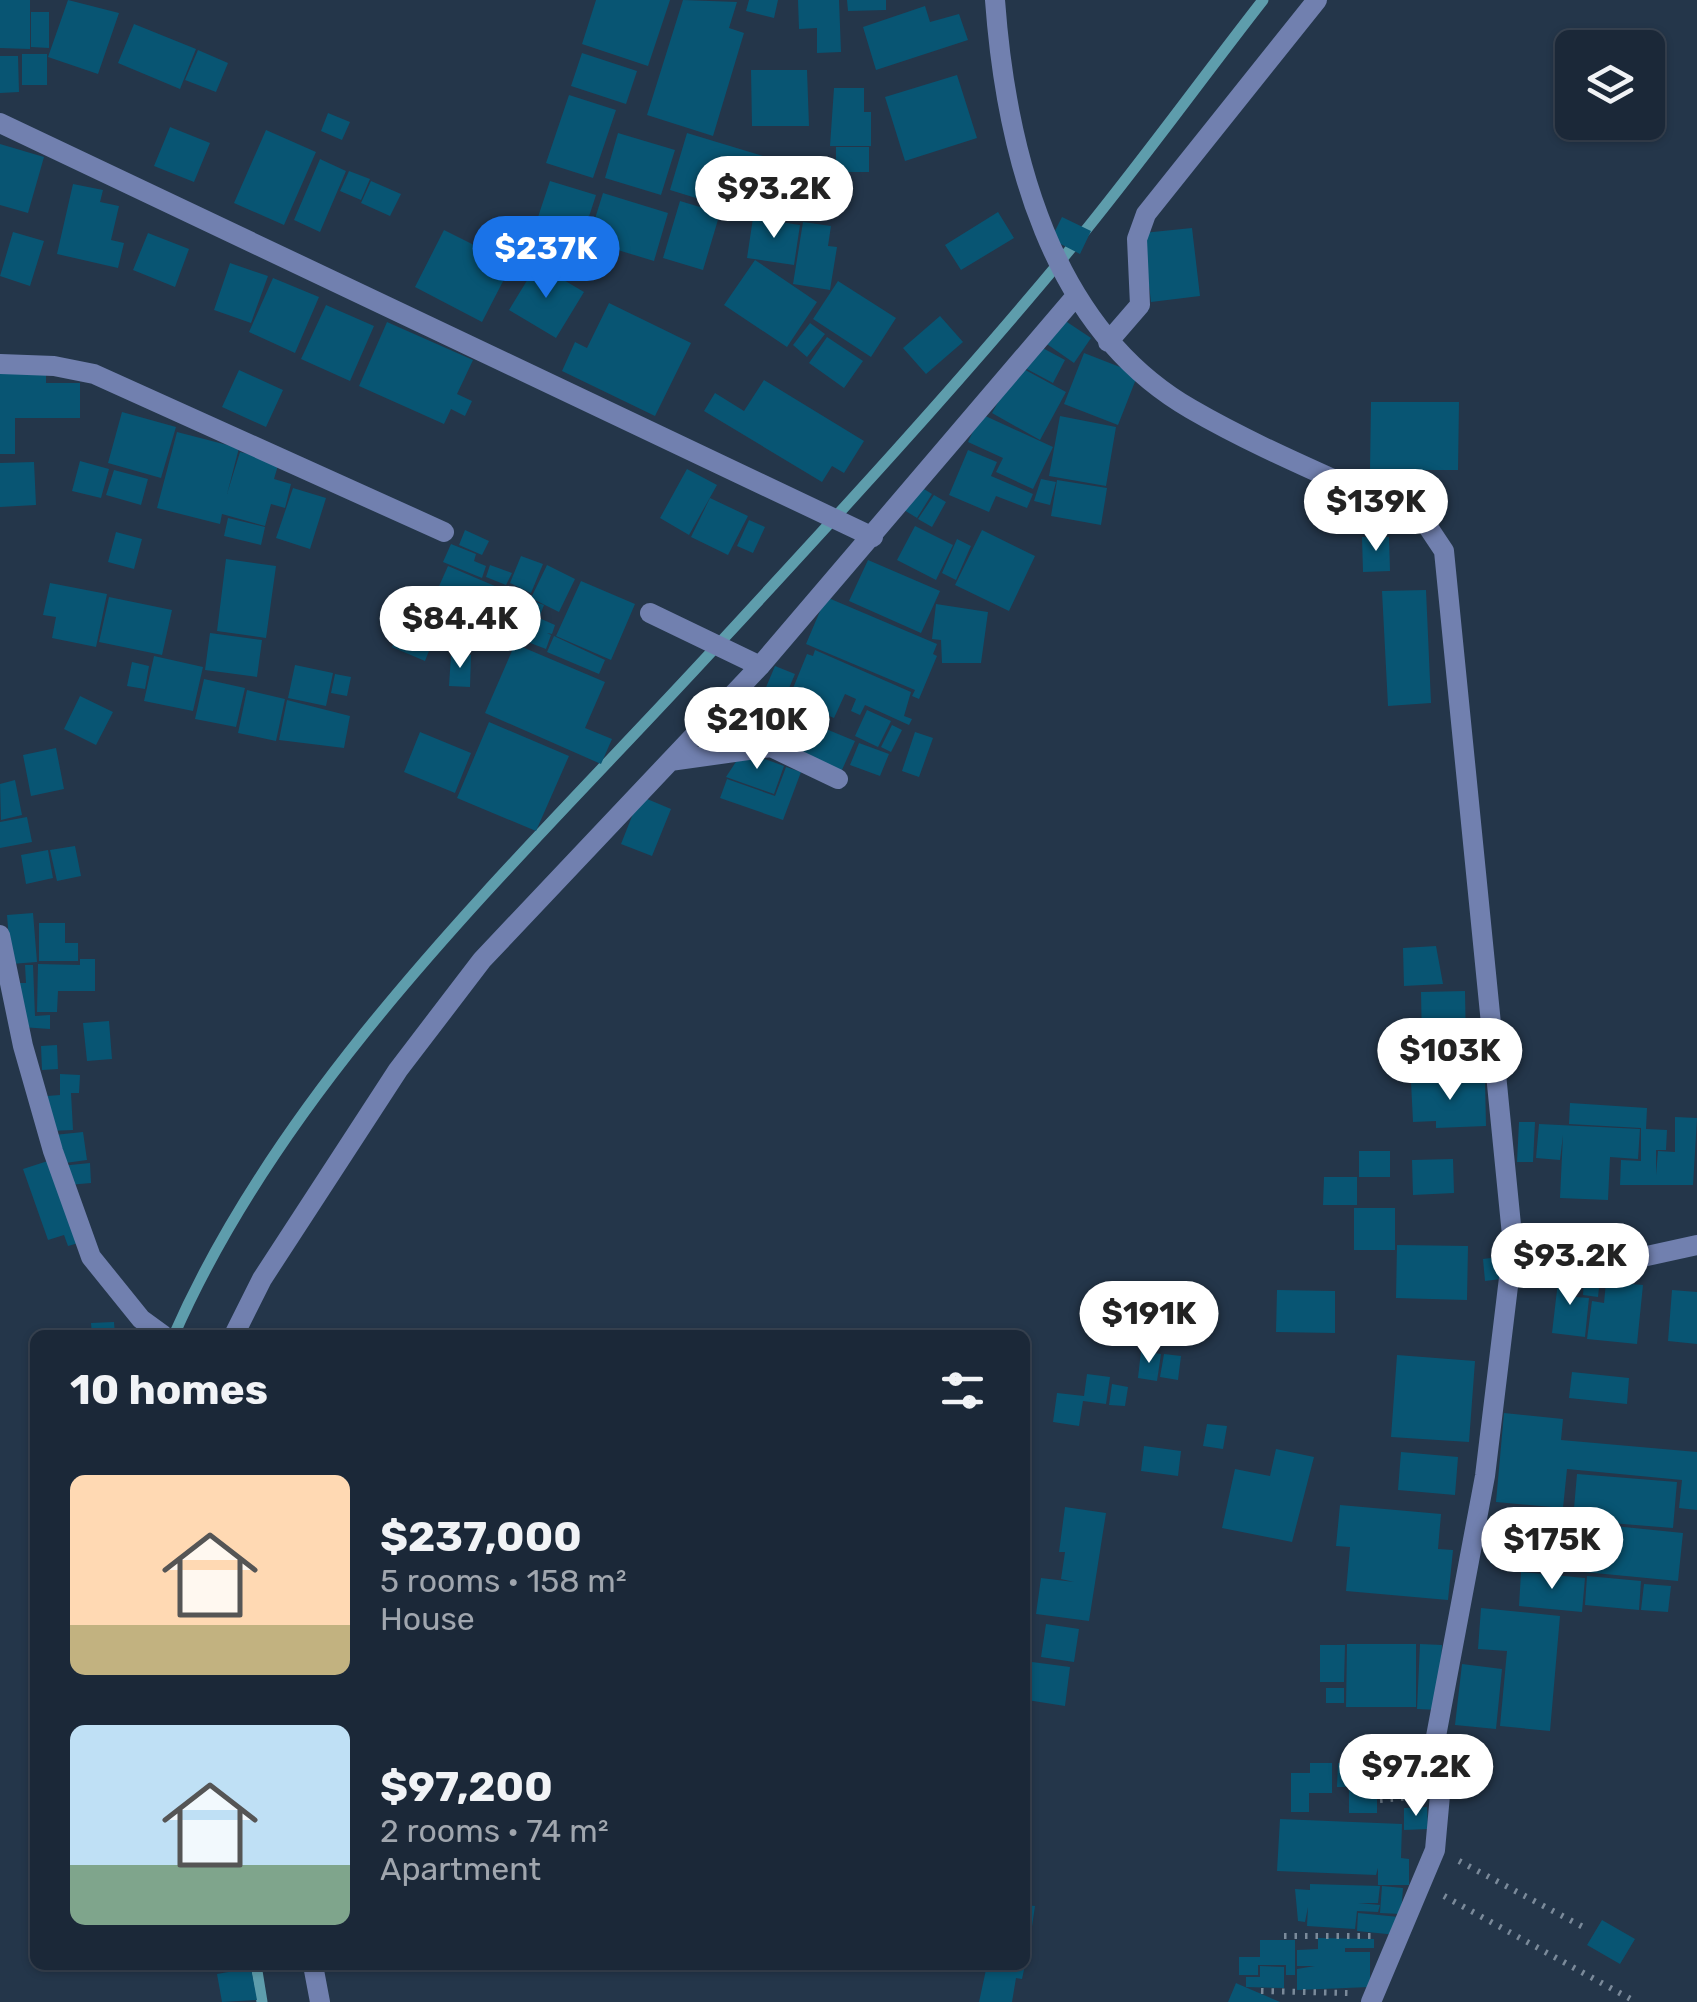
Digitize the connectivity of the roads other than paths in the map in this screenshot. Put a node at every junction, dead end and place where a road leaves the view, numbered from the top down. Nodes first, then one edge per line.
1 (994, 0) edge
2 (1317, 0) edge
3 (0, 123) edge
4 (1075, 298) junction
5 (1108, 342) junction
6 (0, 364) edge
7 (444, 532) dead end
8 (873, 538) junction
9 (650, 613) dead end
10 (760, 666) junction
11 (670, 761) junction
12 (838, 779) dead end
13 (0, 934) edge
14 (1513, 1245) junction
15 (1697, 1245) edge
16 (156, 1330) edge
17 (236, 1330) edge
18 (314, 1970) edge
19 (1373, 1998) edge
20 (320, 2002) edge

1 - 4 street
2 - 5 street
3 - 8 street
4 - 5 street
4 - 8 street
5 - 14 street
6 - 7 street
8 - 10 street
9 - 10 street
10 - 11 street
11 - 12 street
11 - 17 street
13 - 16 street
14 - 15 street
14 - 19 street
18 - 20 street

